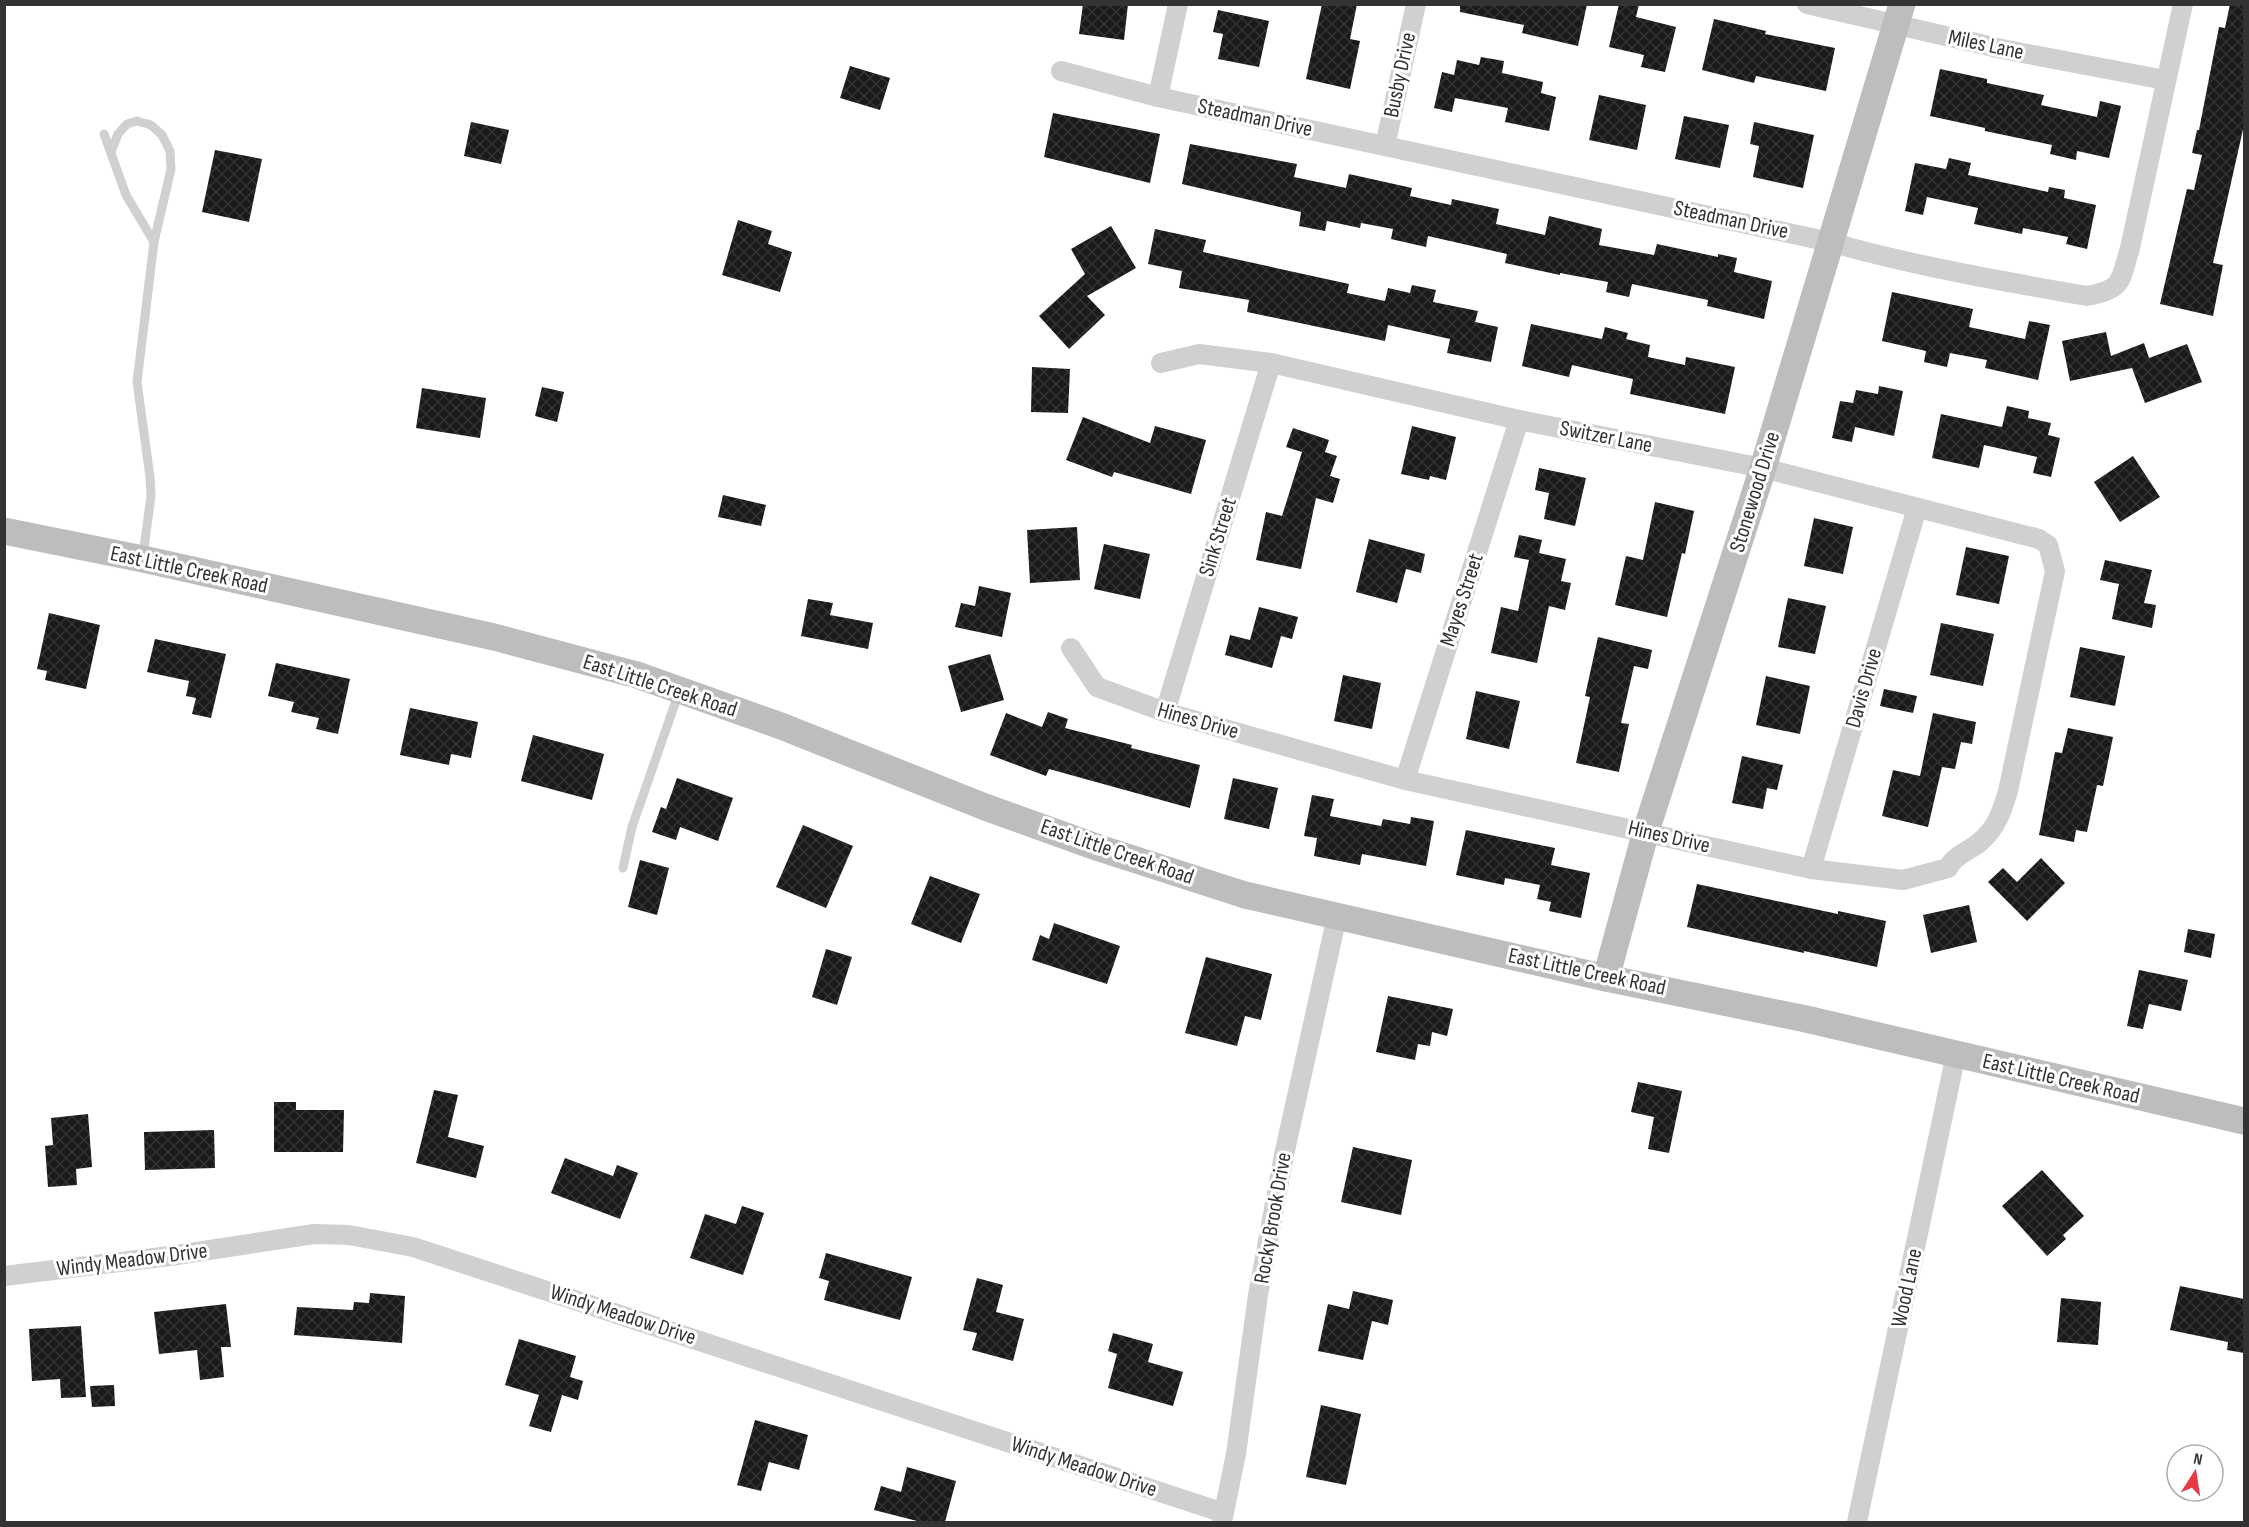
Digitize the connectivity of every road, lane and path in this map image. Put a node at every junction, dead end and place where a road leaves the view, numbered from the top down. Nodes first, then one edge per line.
1 (1178, 4) edge
2 (1416, 4) edge
3 (1807, 4) edge
4 (2183, 4) edge
5 (1898, 15) edge
6 (1060, 71) dead end
7 (2165, 80) junction
8 (1158, 97) junction
9 (104, 134) dead end
10 (1385, 146) junction
11 (111, 152) junction
12 (154, 242) junction
13 (1830, 242) junction
14 (1161, 363) dead end
15 (1271, 363) junction
16 (1519, 420) junction
17 (1763, 468) junction
18 (1917, 508) junction
19 (4, 531) edge
20 (2048, 545) joint
21 (143, 559) junction
22 (1071, 648) dead end
23 (679, 690) junction
24 (1165, 712) junction
25 (1405, 780) junction
26 (1646, 831) junction
27 (623, 868) dead end
28 (1811, 868) junction
29 (1337, 916) junction
30 (1606, 978) junction
31 (1956, 1054) junction
32 (2244, 1121) edge
33 (4, 1276) edge
34 (1223, 1518) edge
35 (1857, 1522) edge

1 - 8 street
2 - 10 street, Busby Drive
3 - 5 street, Miles Lane
4 - 7 street, Steadman Drive
5 - 7 street, Miles Lane
5 - 13 street, Stonewood Drive
6 - 8 street, Steadman Drive
7 - 13 street, Steadman Drive
8 - 10 street, Steadman Drive
9 - 11 lane
10 - 13 street, Steadman Drive
11 - 12 lane
11 - 12 lane
12 - 21 lane
13 - 17 street, Stonewood Drive
14 - 15 street, Switzer Lane
15 - 16 street, Switzer Lane
15 - 24 street, Sink Street
16 - 17 street, Switzer Lane
16 - 25 street, Mayes Street
17 - 18 street, Switzer Lane
17 - 26 street, Stonewood Drive
18 - 20 street, Switzer Lane
18 - 28 street, Davis Drive
19 - 21 street, East Little Creek Road
20 - 28 street, Hines Drive
21 - 23 street, East Little Creek Road
22 - 24 street, Hines Drive
23 - 27 lane
23 - 29 street, East Little Creek Road
24 - 25 street, Hines Drive
25 - 26 street, Hines Drive
26 - 28 street, Hines Drive
26 - 30 street, Stonewood Drive
29 - 30 street, East Little Creek Road
29 - 34 street, Rocky Brook Drive
30 - 31 street, East Little Creek Road
31 - 32 street, East Little Creek Road
31 - 35 street, Wood Lane
33 - 34 street, Windy Meadow Drive

